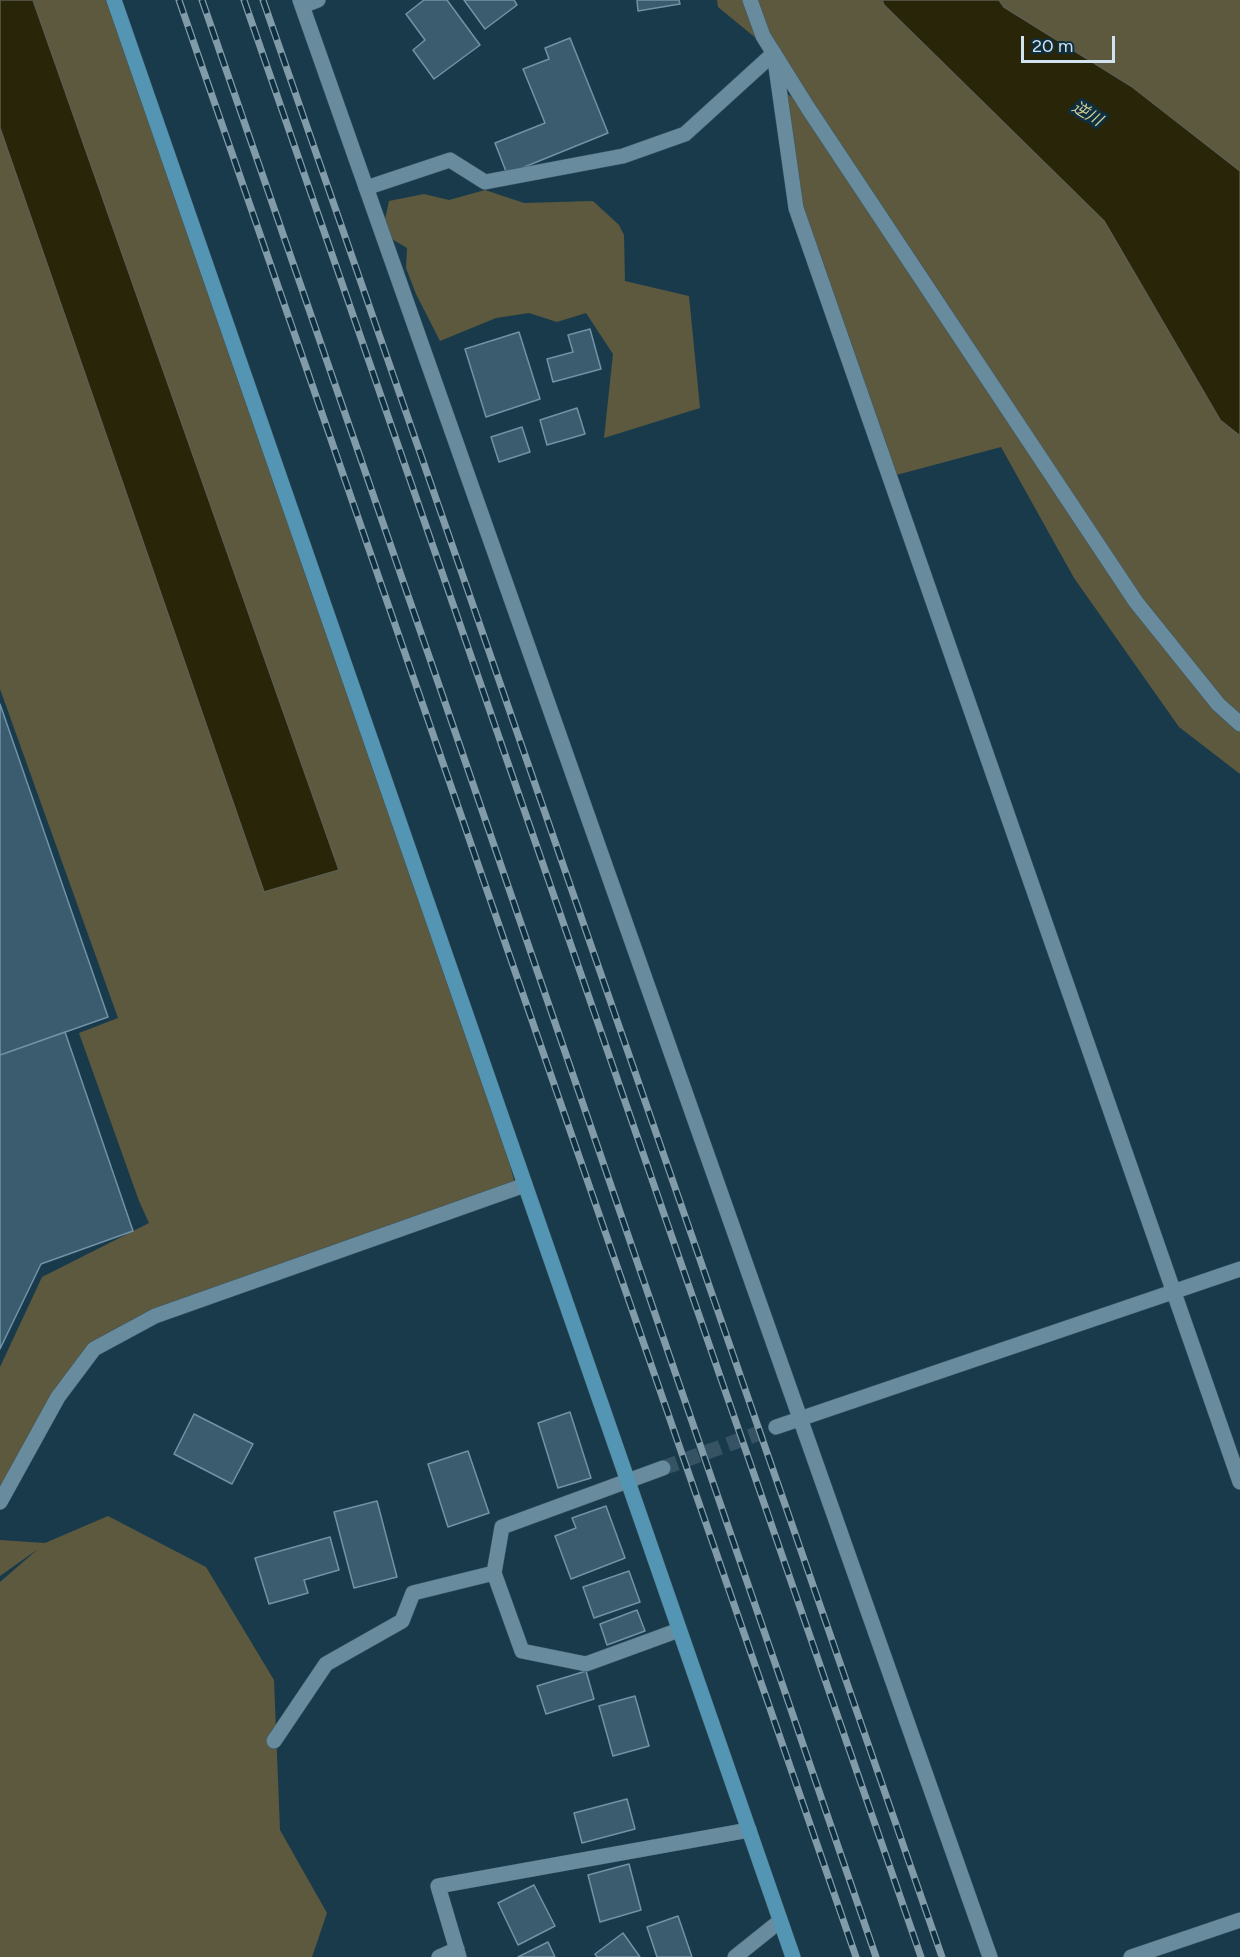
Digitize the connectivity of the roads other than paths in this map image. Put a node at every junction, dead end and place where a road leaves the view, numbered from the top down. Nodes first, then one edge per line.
1 (114, 0) edge
2 (318, 0) edge
3 (750, 0) edge
4 (301, 3) edge
5 (774, 53) junction
6 (366, 188) junction
7 (1240, 724) edge
8 (525, 1185) junction
9 (1240, 1269) edge
10 (1174, 1292) junction
11 (800, 1419) junction
12 (776, 1427) tunnel mouth
13 (663, 1468) tunnel mouth
14 (628, 1481) junction
15 (1240, 1482) edge
16 (0, 1502) edge
17 (494, 1573) junction
18 (680, 1630) junction
19 (274, 1741) dead end
20 (749, 1830) junction
21 (1240, 1920) edge
22 (780, 1921) junction
23 (458, 1953) edge
24 (439, 1957) edge
25 (735, 1957) edge
26 (793, 1957) edge
27 (990, 1957) edge
28 (1131, 1957) edge

1 - 8 street
2 - 4 street
3 - 5 street
4 - 6 street
5 - 6 street
5 - 7 street
5 - 10 street
6 - 11 street
8 - 14 street
8 - 16 street
9 - 10 street
10 - 11 street
10 - 15 street
11 - 12 street
11 - 27 street
13 - 14 street
14 - 17 street
14 - 18 street
17 - 18 street
17 - 19 street
18 - 20 street
20 - 22 street
20 - 23 street
21 - 28 street
22 - 25 street
22 - 26 street
23 - 24 street

